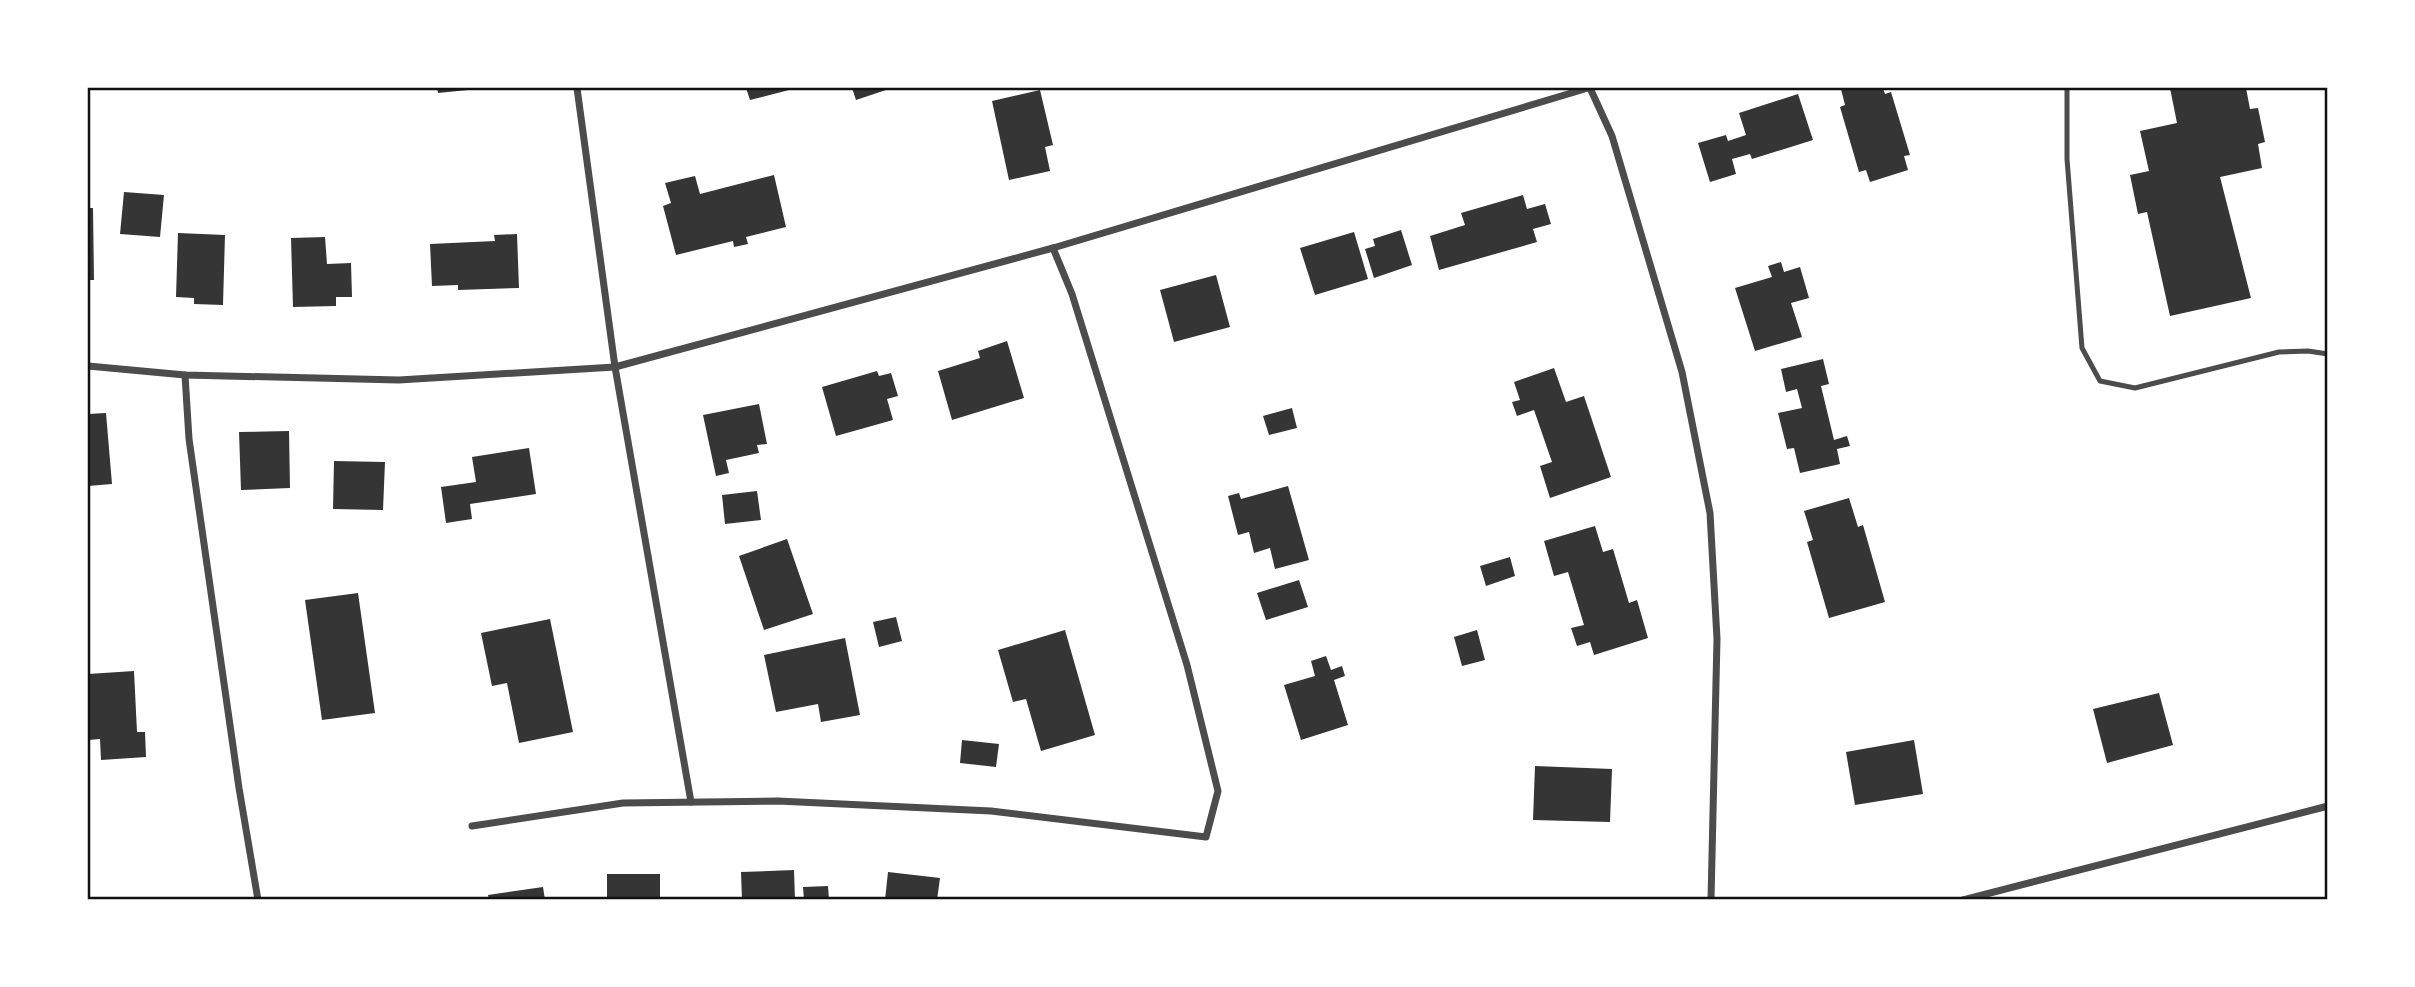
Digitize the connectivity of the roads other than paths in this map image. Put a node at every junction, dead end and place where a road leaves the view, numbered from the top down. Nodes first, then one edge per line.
1 (577, 88) edge
2 (1589, 88) edge
3 (2067, 88) edge
4 (1053, 248) junction
5 (2328, 354) edge
6 (88, 366) edge
7 (615, 367) junction
8 (185, 375) junction
9 (691, 802) junction
10 (2328, 806) edge
11 (472, 826) dead end
12 (258, 900) edge
13 (1712, 900) edge
14 (1963, 900) edge

1 - 7 street
2 - 4 street
2 - 13 street
3 - 5 lane
4 - 7 street
4 - 9 street
6 - 8 street
7 - 8 street
7 - 9 street
8 - 12 street
9 - 11 street
10 - 14 street

